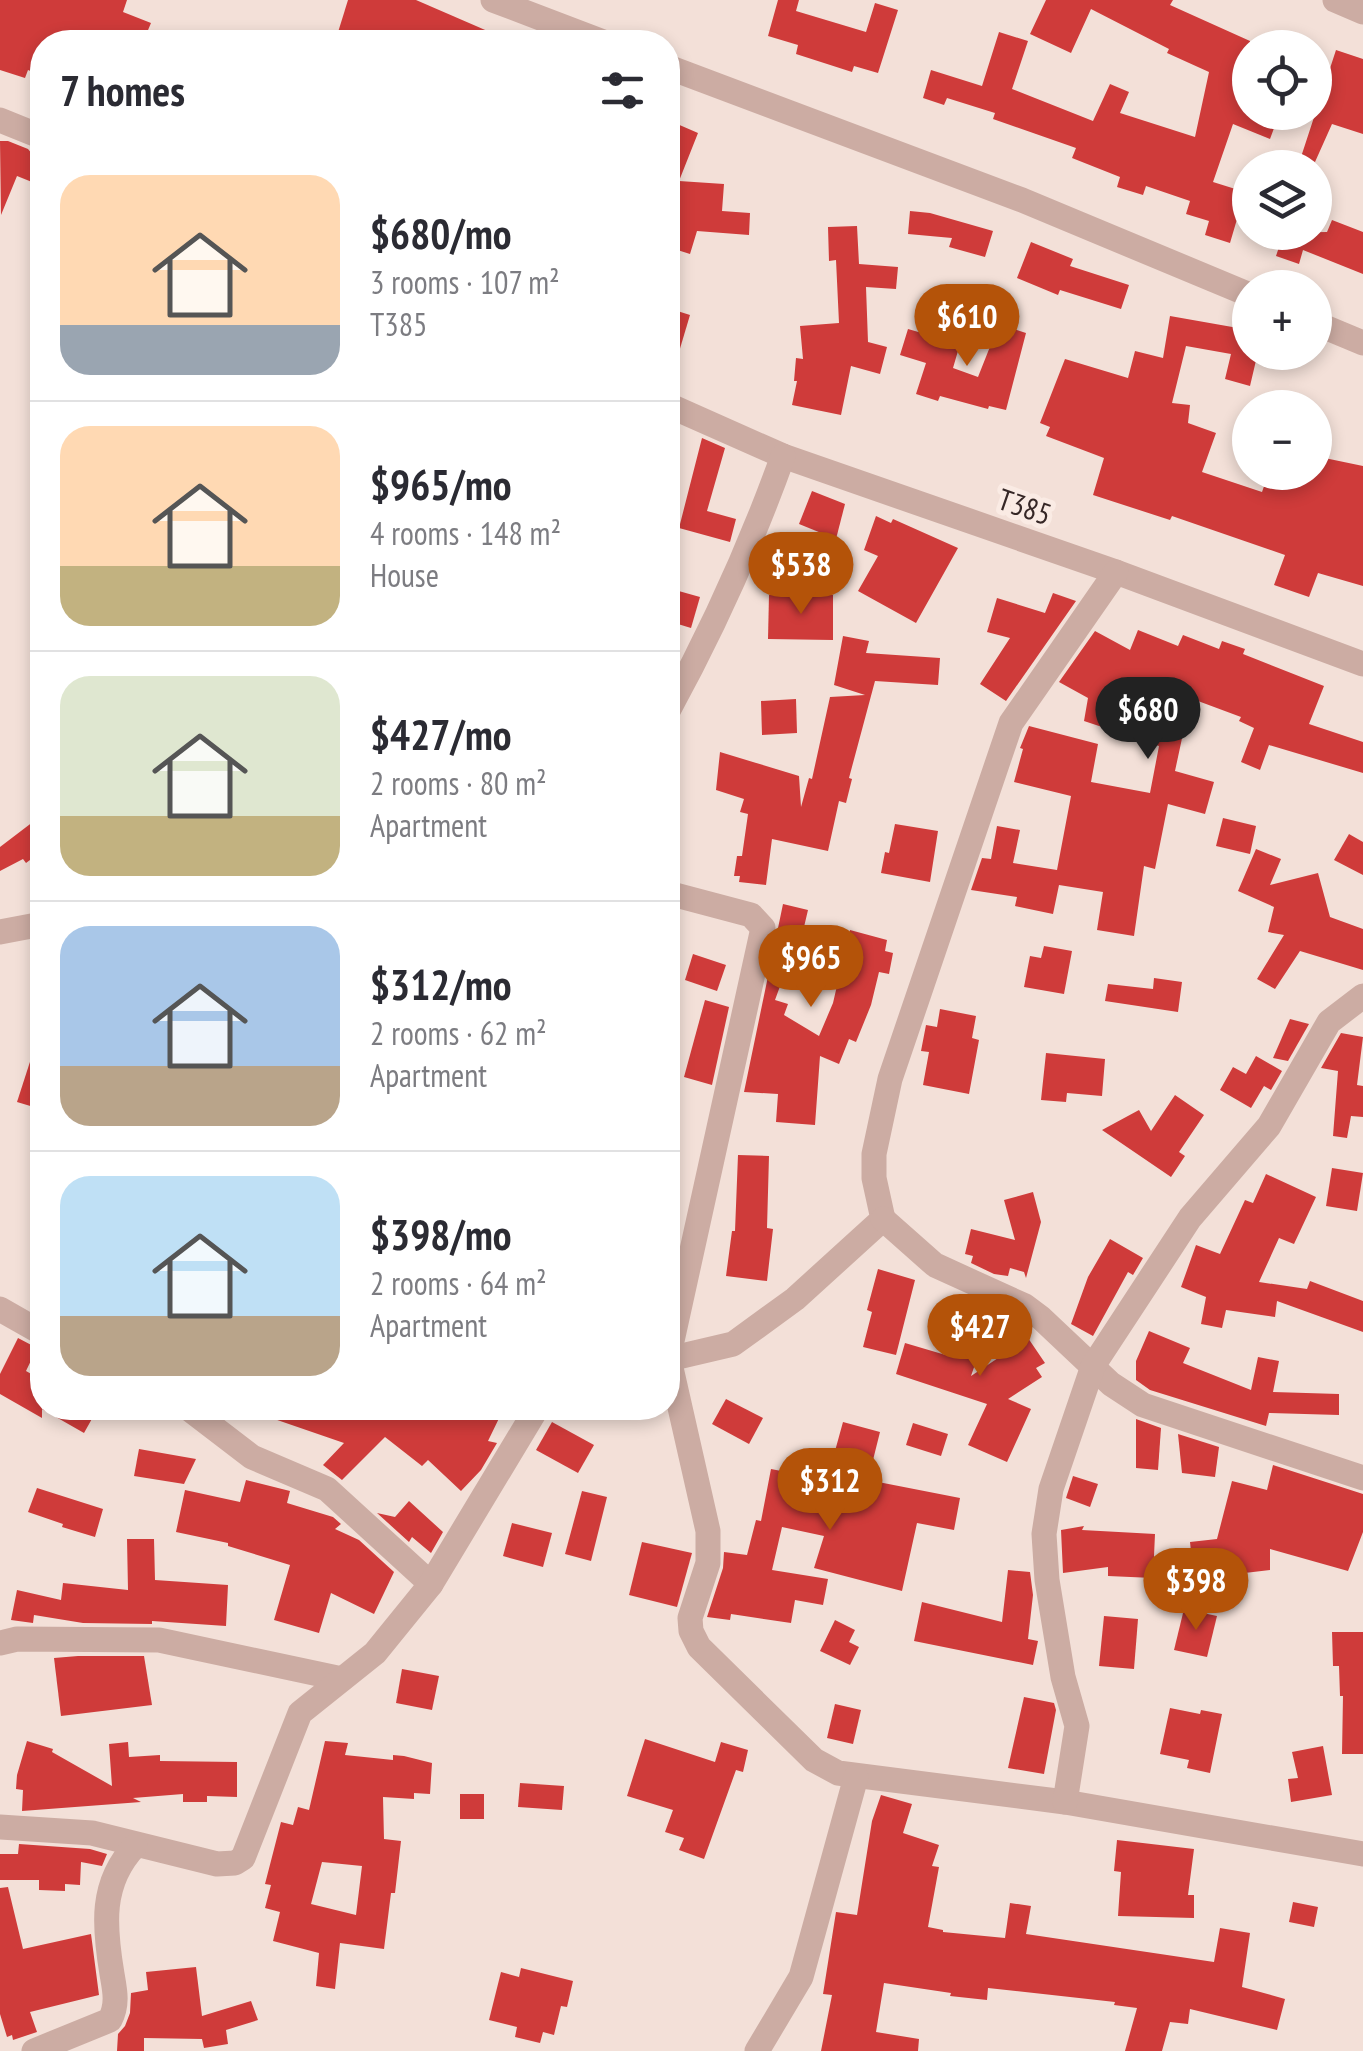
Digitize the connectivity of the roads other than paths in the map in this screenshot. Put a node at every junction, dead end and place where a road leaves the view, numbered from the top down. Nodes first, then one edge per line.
1 (493, 0) edge
2 (1335, 0) edge
3 (1363, 12) edge
4 (572, 30) edge
5 (680, 72) edge
6 (0, 120) edge
7 (30, 133) edge
8 (1232, 288) edge
9 (1332, 330) edge
10 (1363, 343) edge
11 (680, 410) edge
12 (783, 456) junction
13 (1116, 572) junction
14 (1363, 664) edge
15 (680, 689) edge
16 (680, 897) edge
17 (30, 926) edge
18 (0, 932) edge
19 (1363, 996) edge
20 (883, 1218) junction
21 (680, 1305) edge
22 (0, 1308) edge
23 (30, 1326) edge
24 (680, 1356) edge
25 (1093, 1366) junction
26 (680, 1411) edge
27 (203, 1420) edge
28 (531, 1420) edge
29 (1363, 1478) edge
30 (431, 1584) junction
31 (0, 1643) edge
32 (342, 1679) junction
33 (856, 1777) junction
34 (1065, 1802) junction
35 (0, 1828) edge
36 (135, 1846) junction
37 (1363, 1854) edge
38 (34, 2051) edge
39 (757, 2051) edge

1 - 4 street
2 - 3 street
5 - 8 street
6 - 7 street
9 - 10 street
11 - 12 street, T385 / T385
12 - 13 street, T385 / T385
12 - 15 street
13 - 14 street, T385 / T385
13 - 20 street
16 - 21 street
17 - 18 street
19 - 25 street
20 - 24 street
20 - 25 street
22 - 23 street
25 - 29 street
25 - 34 street
26 - 33 street
27 - 30 street
28 - 30 street
30 - 32 street
31 - 32 street
32 - 36 street
33 - 34 street
33 - 39 street
34 - 37 street
35 - 36 street
36 - 38 street

